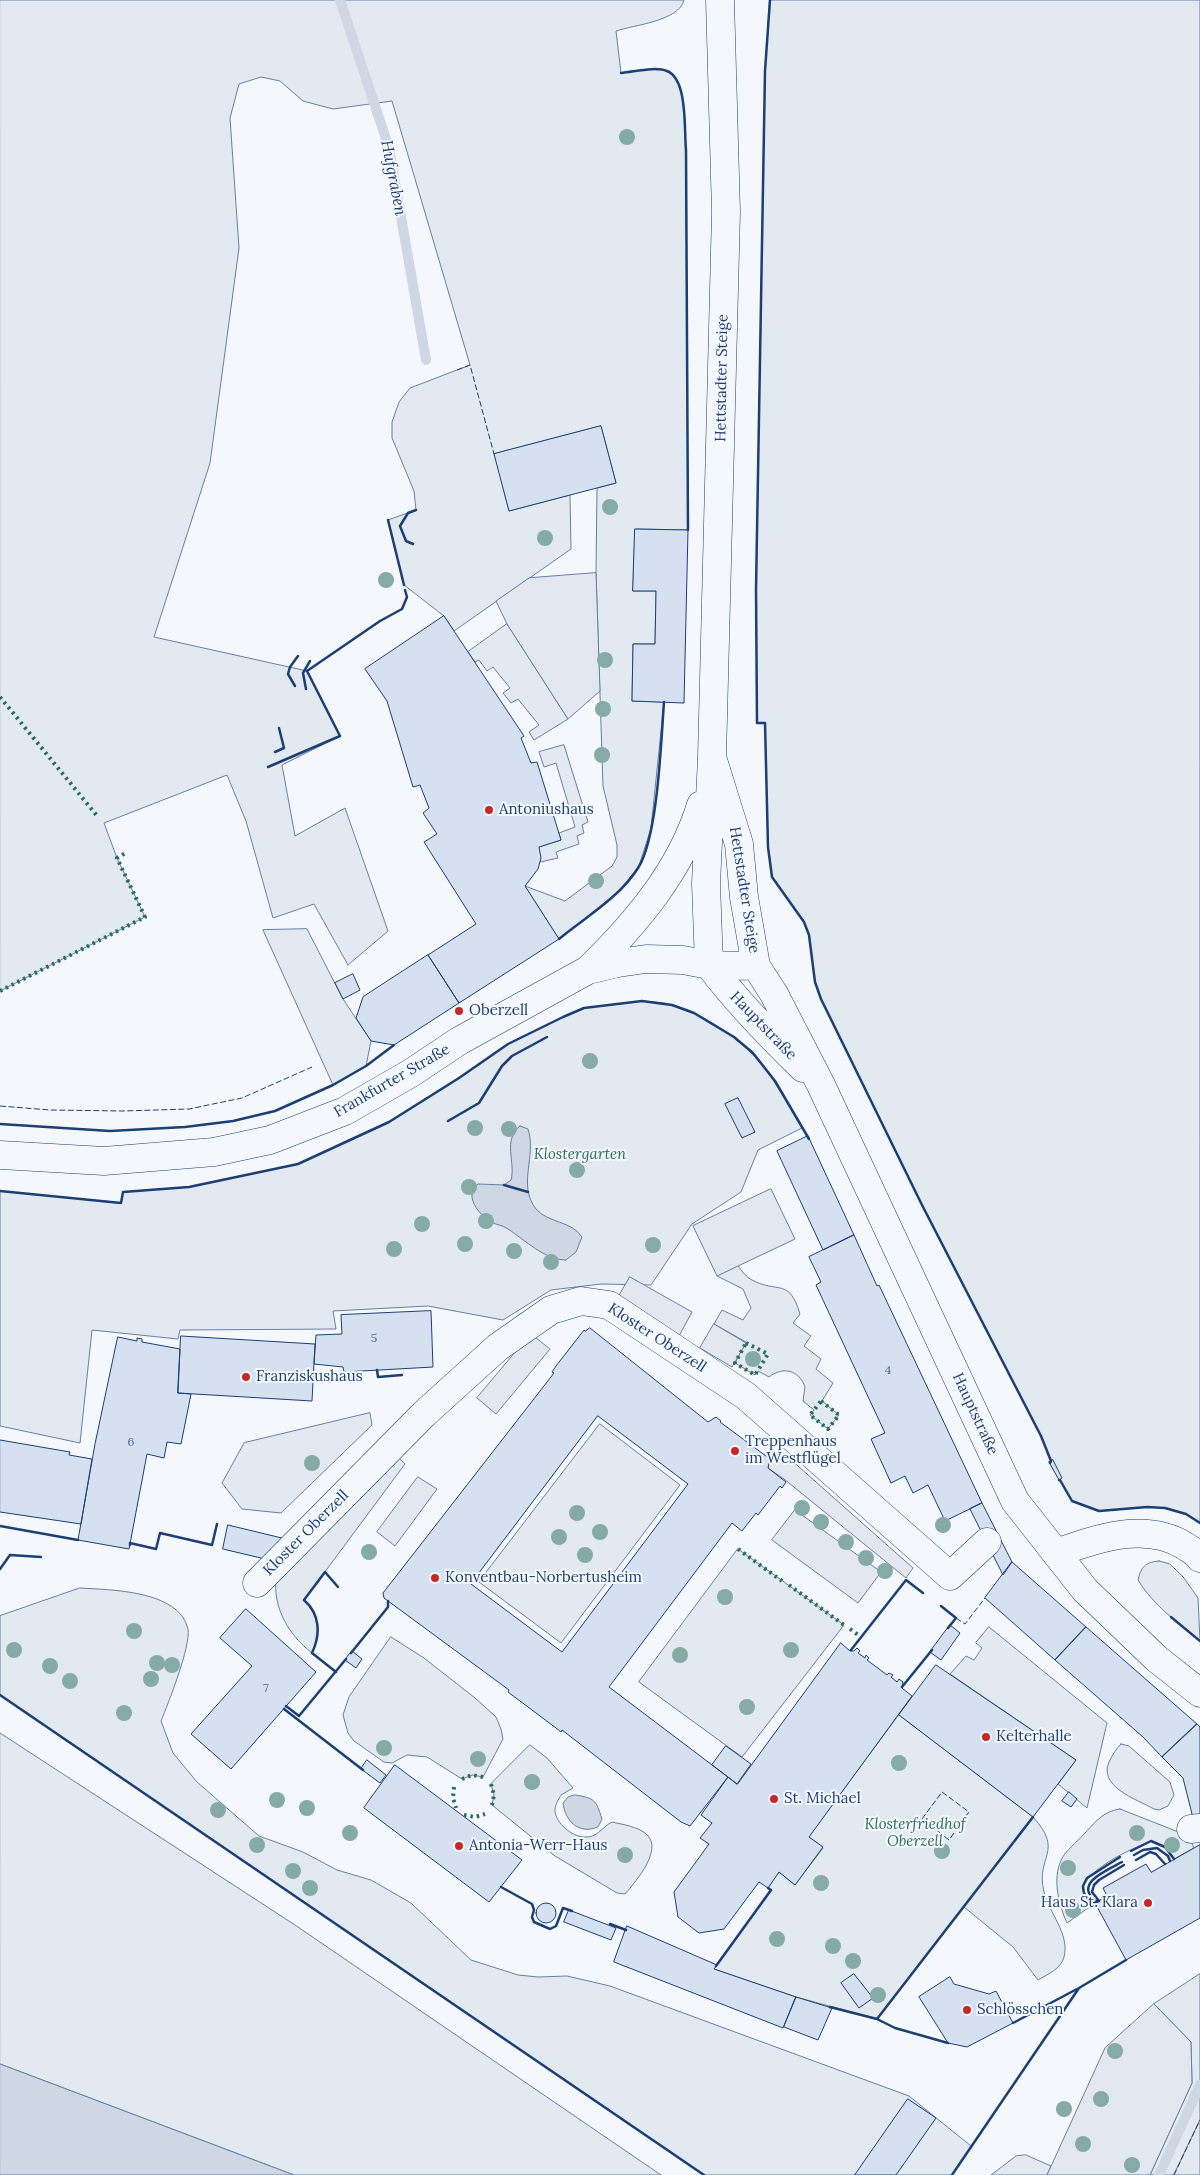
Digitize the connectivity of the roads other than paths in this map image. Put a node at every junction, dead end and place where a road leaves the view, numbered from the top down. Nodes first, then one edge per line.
1 (720, 0) edge
2 (712, 757) junction
3 (751, 932) junction
4 (709, 965) junction
5 (756, 966) junction
6 (588, 970) junction
7 (821, 1085) junction
8 (0, 1155) edge
9 (987, 1542) dead end
10 (1056, 1554) junction
11 (1200, 1558) edge
12 (257, 1583) dead end
13 (1200, 1693) edge

1 - 2 main road, Hettstadter Steige
2 - 3 main road, Hettstadter Steige
2 - 4 main road, Hettstadter Steige
2 - 6 main road, Hettstadter Steige
3 - 4 main road
3 - 5 main road, Hettstadter Steige
4 - 5 main road, Frankfurter Straße
4 - 6 main road, Frankfurter Straße
4 - 7 main road, Hauptstraße
5 - 7 main road, Hauptstraße
6 - 8 main road, Frankfurter Straße
7 - 10 main road, Hauptstraße
9 - 12 main road, Kloster Oberzell
10 - 11 main road
10 - 13 main road, Hauptstraße

